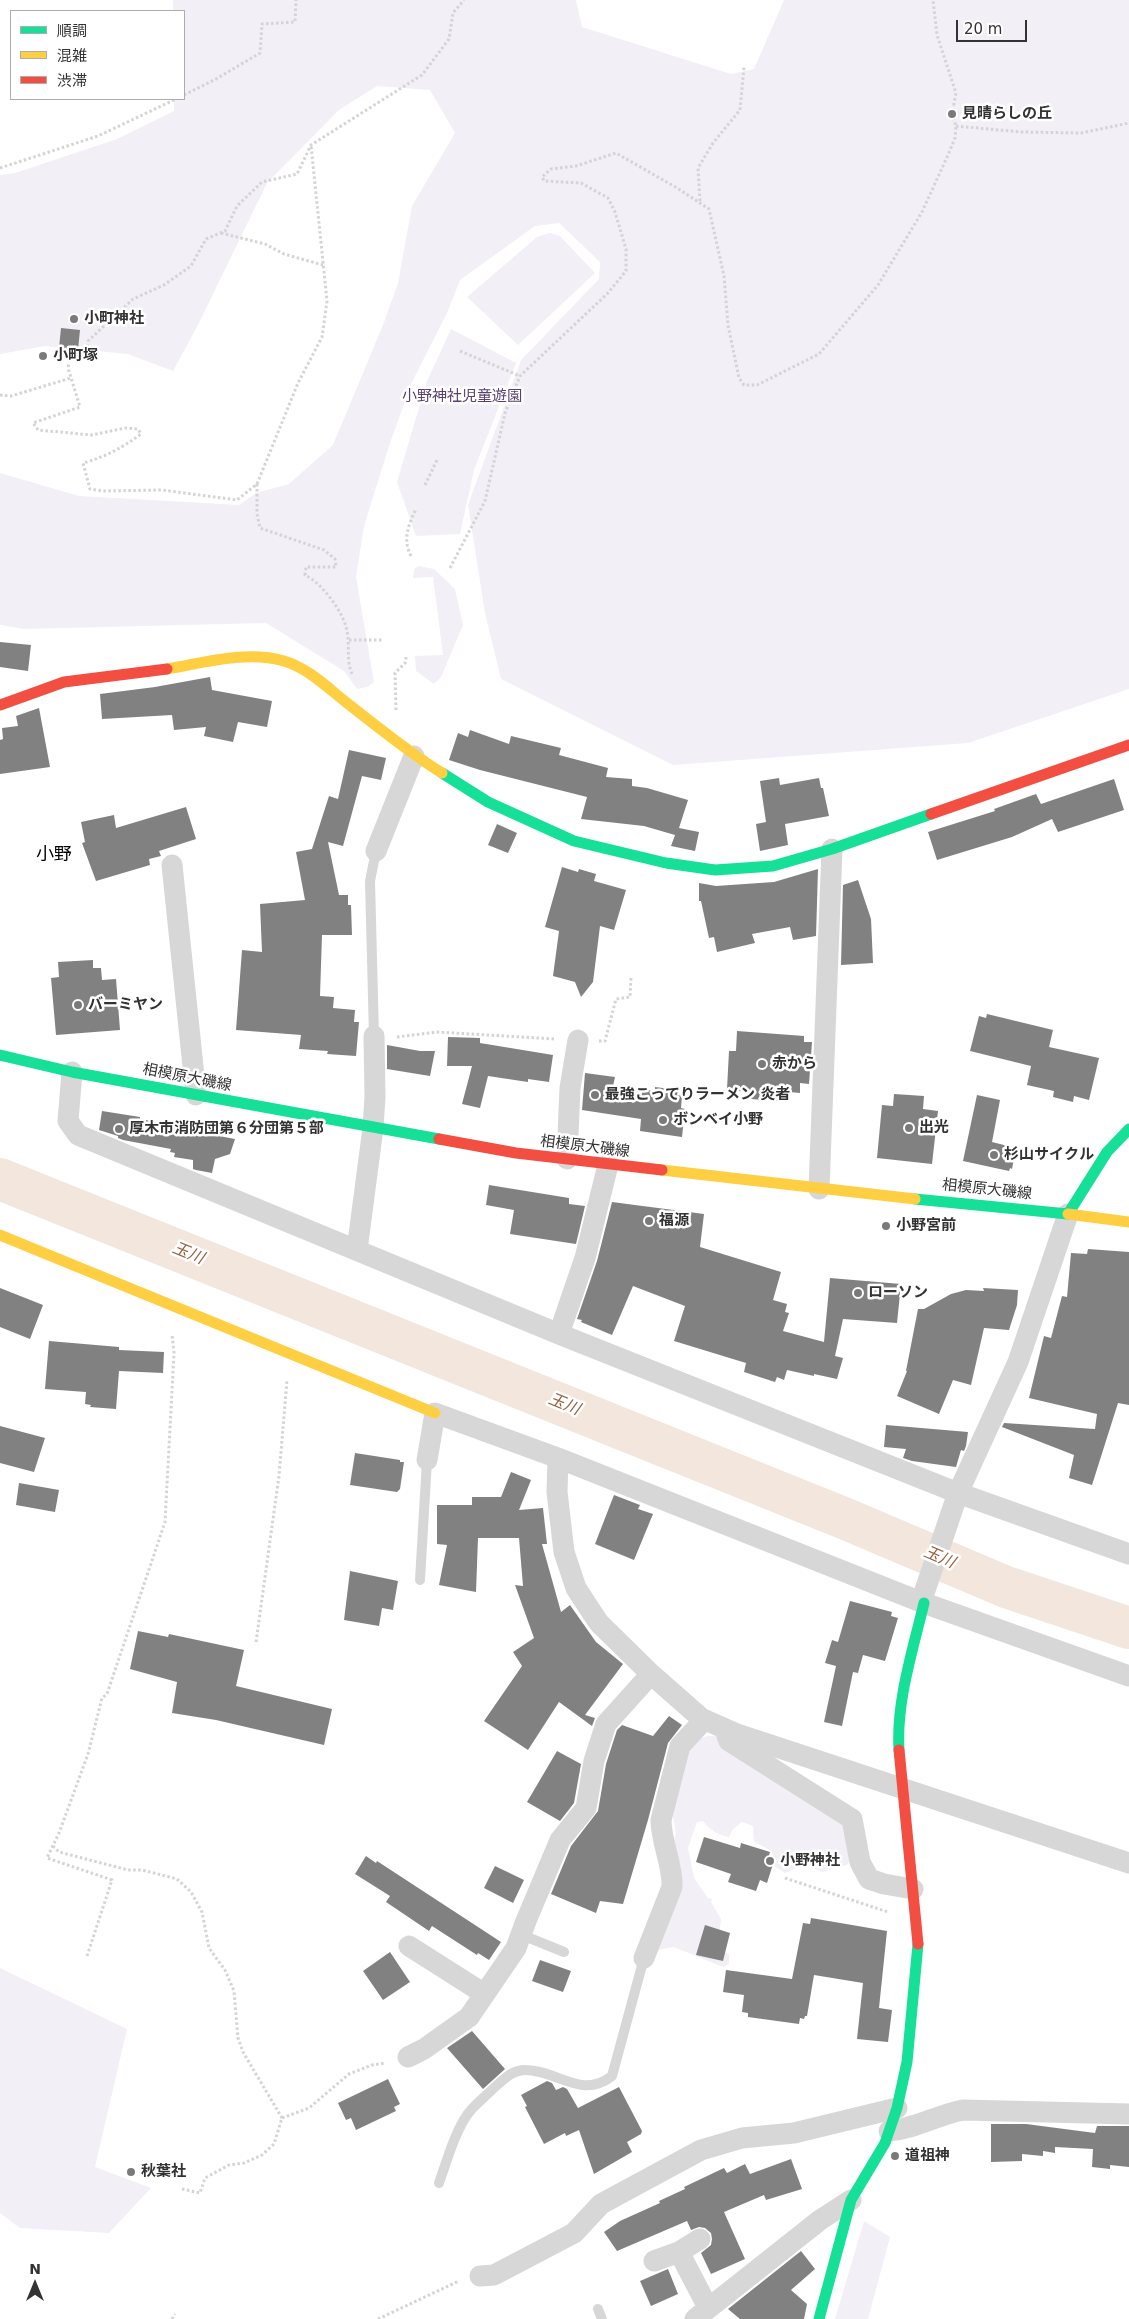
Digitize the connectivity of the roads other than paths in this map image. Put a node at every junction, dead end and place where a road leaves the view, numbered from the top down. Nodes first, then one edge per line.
1 (0, 705) edge
2 (1129, 745) edge
3 (414, 756) junction
4 (832, 849) junction
5 (376, 851) joint
6 (172, 865) dead end
7 (374, 1037) joint
8 (578, 1040) road end
9 (0, 1055) edge
10 (72, 1072) junction
11 (196, 1095) junction
12 (373, 1128) junction
13 (1129, 1129) edge
14 (567, 1159) junction
15 (608, 1165) junction
16 (819, 1189) junction
17 (1068, 1214) junction
18 (1129, 1222) edge
19 (0, 1235) edge
20 (357, 1250) junction
21 (559, 1334) junction
22 (435, 1413) junction
23 (558, 1458) junction
24 (427, 1460) joint
25 (957, 1496) junction
26 (1129, 1554) edge
27 (420, 1580) dead end
28 (923, 1600) junction
29 (651, 1674) junction
30 (1129, 1676) edge
31 (704, 1720) junction
32 (725, 1729) junction
33 (900, 1787) junction
34 (1129, 1863) edge
35 (913, 1889) junction
36 (522, 1934) junction
37 (409, 1946) dead end
38 (564, 1952) dead end
39 (644, 1958) joint
40 (484, 1994) junction
41 (408, 2057) road end
42 (897, 2108) junction
43 (1129, 2114) edge
44 (889, 2131) junction
45 (440, 2183) dead end
46 (851, 2200) junction
47 (700, 2240) dead end
48 (679, 2252) junction
49 (654, 2261) dead end
50 (480, 2276) road end
51 (702, 2313) edge
52 (820, 2319) edge

1 - 3 street
2 - 4 street
3 - 4 street
3 - 5 street
4 - 16 street
5 - 7 lane
6 - 11 street
7 - 12 street
8 - 14 street
9 - 10 street, 相模原大磯線
10 - 11 street, 相模原大磯線
10 - 20 street
11 - 12 street, 相模原大磯線
12 - 14 street, 相模原大磯線
12 - 20 street
13 - 17 street
14 - 15 street, 相模原大磯線
15 - 16 street, 相模原大磯線
15 - 21 street
16 - 17 street, 相模原大磯線
17 - 18 street, 相模原大磯線
17 - 25 street
19 - 22 street
20 - 21 street
21 - 25 street
22 - 23 street
22 - 24 street
23 - 28 street
23 - 29 street
24 - 27 lane
25 - 26 street
25 - 28 street
28 - 30 street
28 - 33 street
29 - 31 street
29 - 36 street
31 - 32 street
31 - 39 street
32 - 33 street
32 - 35 street
33 - 34 street
33 - 35 street
35 - 42 street
36 - 38 lane
36 - 40 street
37 - 40 street
39 - 45 lane
40 - 41 street
42 - 44 street
42 - 50 street
43 - 44 street
44 - 46 street
46 - 51 street
46 - 52 street
47 - 48 street
48 - 49 street
48 - 51 street

